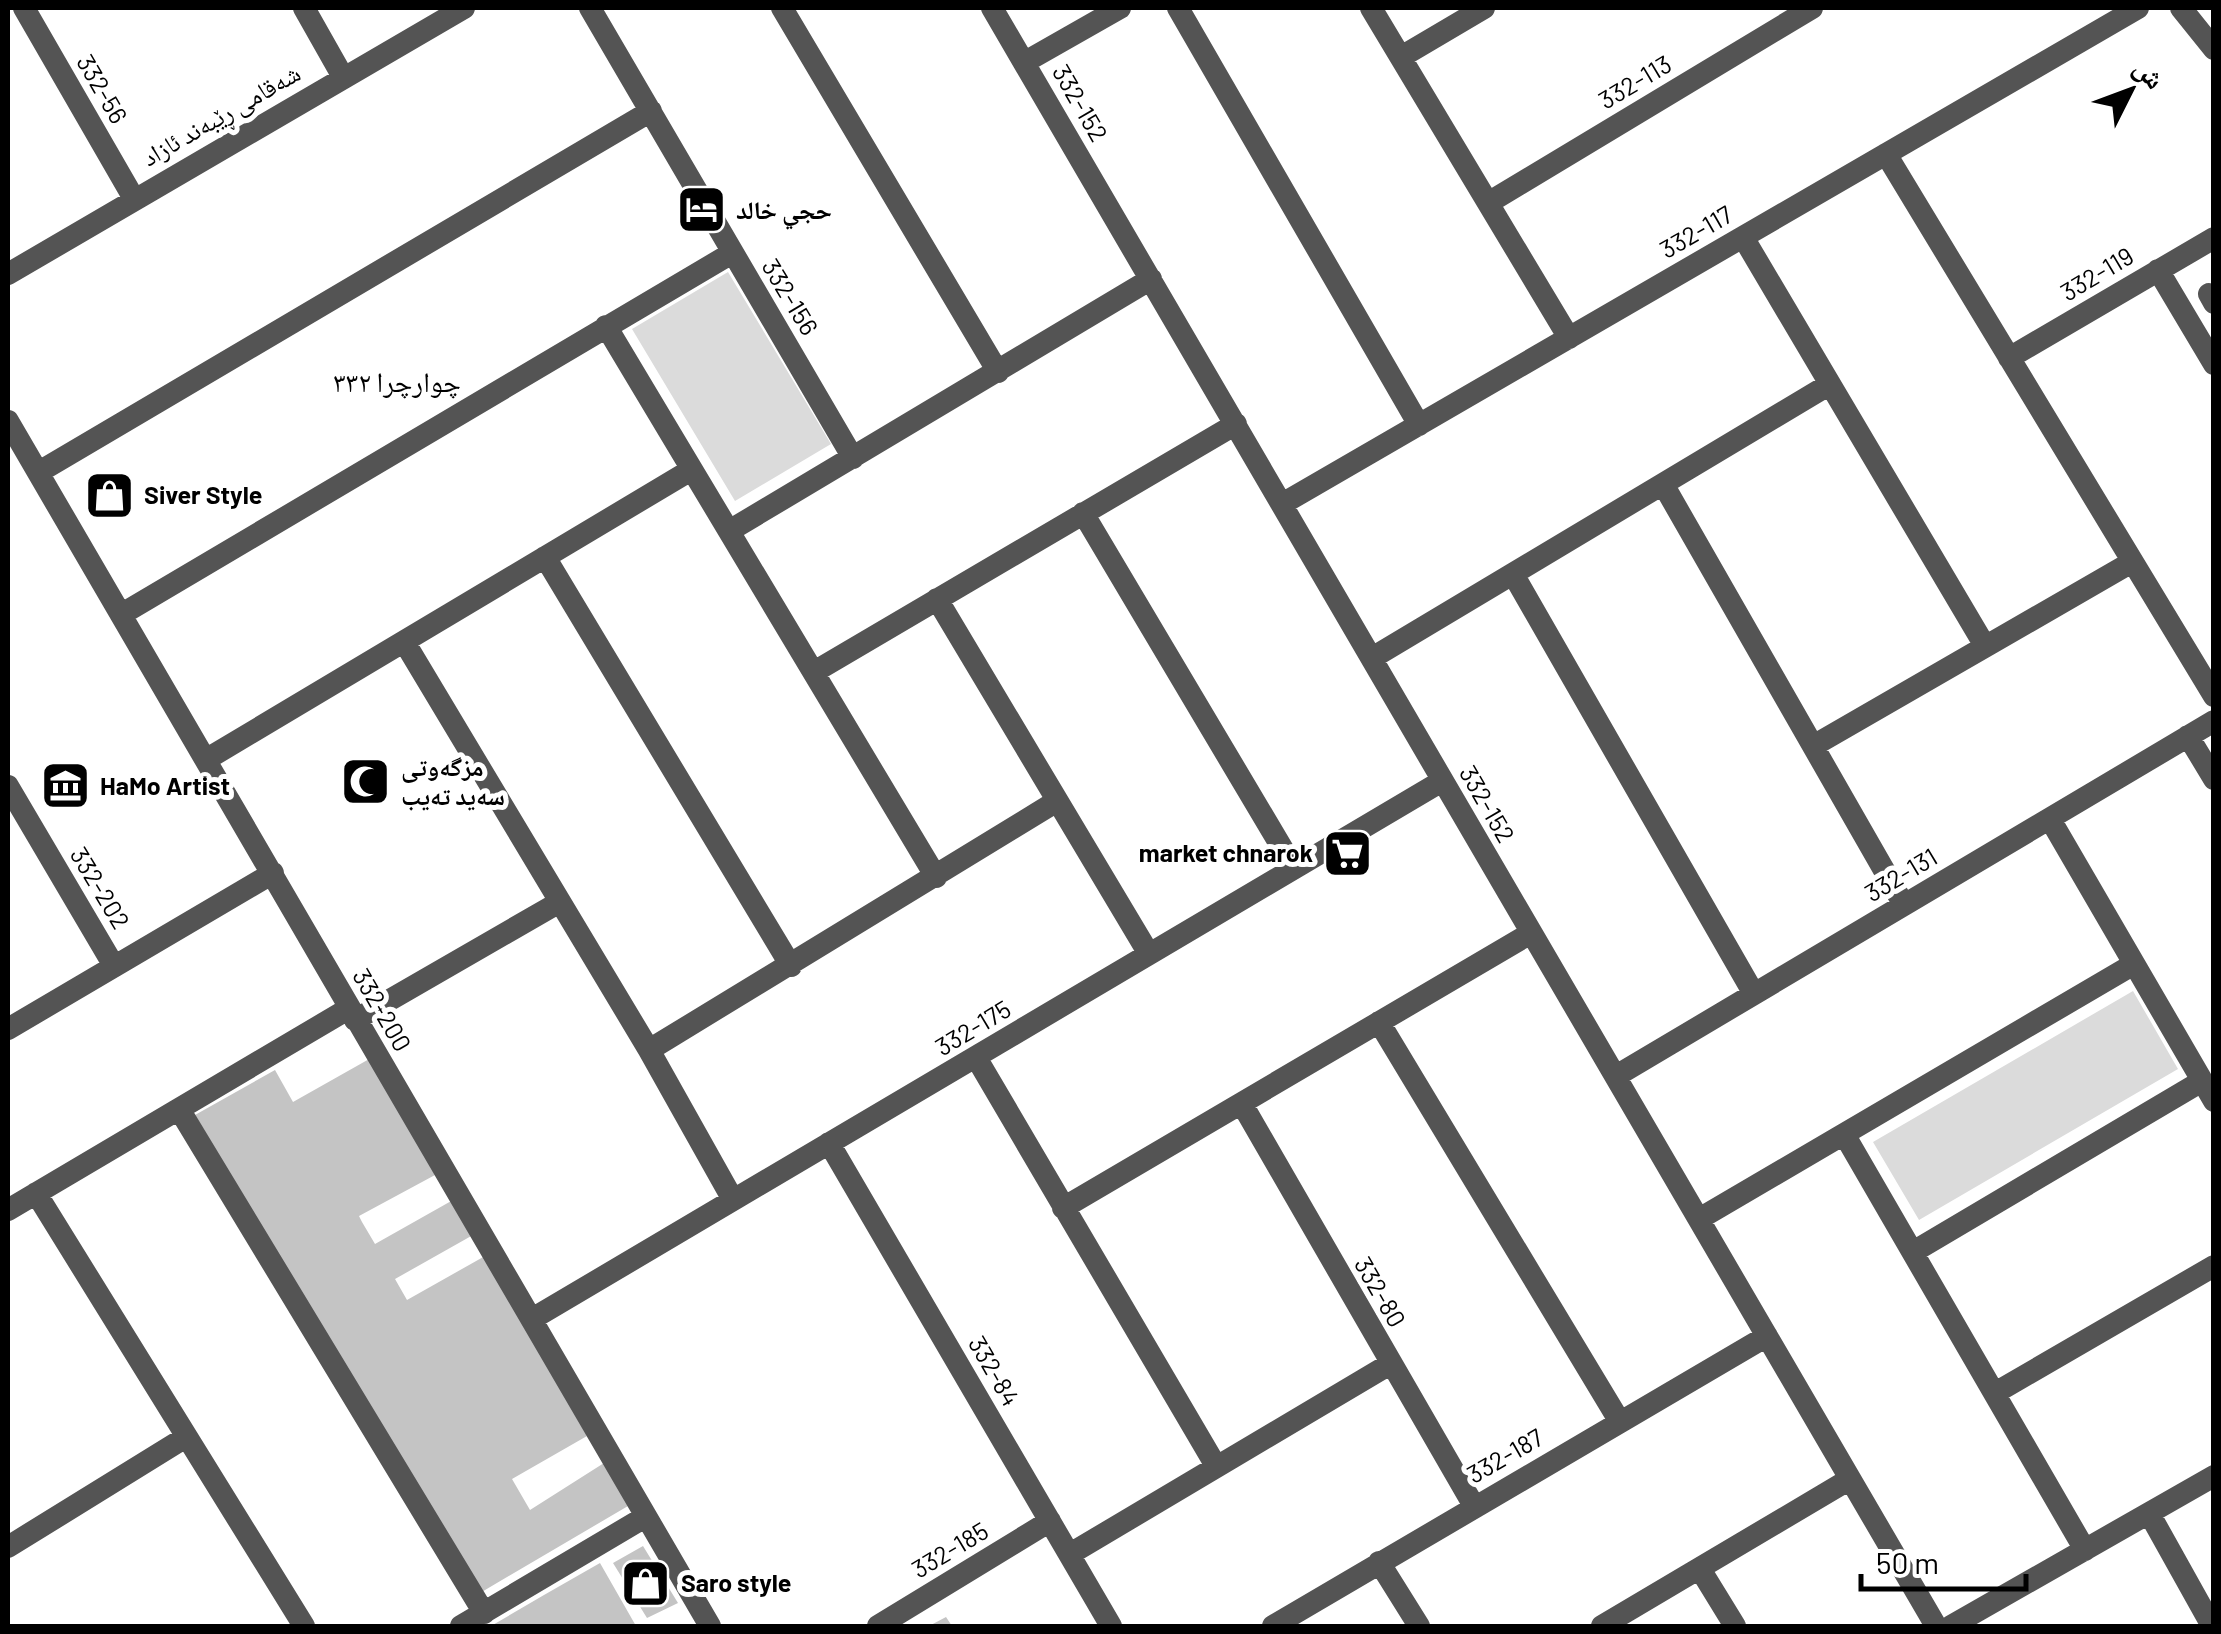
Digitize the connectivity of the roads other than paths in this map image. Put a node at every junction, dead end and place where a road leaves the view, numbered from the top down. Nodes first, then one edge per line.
1 (24, 8) edge
2 (304, 8) edge
3 (464, 8) edge
4 (590, 8) edge
5 (782, 8) edge
6 (992, 8) edge
7 (1120, 8) edge
8 (1178, 8) edge
9 (1371, 8) edge
10 (1484, 8) edge
11 (1812, 8) edge
12 (2138, 8) edge
13 (2181, 8) edge
14 (2213, 46) edge
15 (1401, 57) junction
16 (1024, 62) junction
17 (343, 77) junction
18 (651, 111) junction
19 (1886, 154) junction
20 (133, 198) junction
21 (1488, 203) junction
22 (1743, 237) junction
23 (2214, 238) edge
24 (732, 253) junction
25 (2158, 270) junction
26 (8, 274) edge
27 (1151, 280) junction
28 (606, 326) junction
29 (1569, 338) junction
30 (2009, 358) junction
31 (2214, 364) edge
32 (998, 372) junction
33 (1830, 384) junction
34 (8, 421) edge
35 (1236, 424) junction
36 (1419, 425) junction
37 (853, 458) junction
38 (691, 470) junction
39 (38, 472) junction
40 (1663, 484) junction
41 (1282, 504) junction
42 (1083, 513) junction
43 (729, 530) junction
44 (545, 557) junction
45 (2132, 562) junction
46 (1513, 574) junction
47 (937, 598) junction
48 (122, 614) junction
49 (405, 642) junction
50 (1986, 646) junction
51 (1372, 658) junction
52 (814, 672) junction
53 (2214, 696) edge
54 (2214, 722) edge
55 (2188, 736) junction
56 (1812, 746) junction
57 (207, 760) junction
58 (2214, 778) edge
59 (1442, 781) junction
60 (8, 786) edge
61 (1057, 802) junction
62 (2050, 819) junction
63 (1294, 868) junction
64 (273, 873) junction
65 (936, 877) junction
66 (558, 903) junction
67 (1904, 905) junction
68 (1531, 933) junction
69 (1149, 954) junction
70 (2134, 964) junction
71 (114, 966) junction
72 (791, 966) junction
73 (1754, 994) junction
74 (352, 1015) junction
75 (1379, 1022) junction
76 (8, 1029) edge
77 (649, 1050) junction
78 (977, 1059) junction
79 (1616, 1076) junction
80 (2208, 1091) edge
81 (1242, 1104) junction
82 (179, 1109) junction
83 (1844, 1134) junction
84 (829, 1143) junction
85 (36, 1193) junction
86 (732, 1198) junction
87 (1064, 1208) junction
88 (8, 1210) edge
89 (1699, 1219) junction
90 (1913, 1252) junction
91 (2214, 1266) edge
92 (532, 1319) junction
93 (1768, 1336) junction
94 (1390, 1364) junction
95 (1995, 1392) junction
96 (1620, 1422) junction
97 (186, 1437) junction
98 (1216, 1466) junction
99 (2214, 1476) edge
100 (1850, 1478) junction
101 (1474, 1506) junction
102 (2149, 1513) junction
103 (645, 1517) junction
104 (1050, 1522) junction
105 (8, 1548) edge
106 (2085, 1550) junction
107 (1070, 1554) junction
108 (1379, 1562) junction
109 (1700, 1569) junction
110 (484, 1613) junction
111 (304, 1626) edge
112 (461, 1626) edge
113 (710, 1626) edge
114 (878, 1626) edge
115 (1111, 1626) edge
116 (1272, 1626) edge
117 (1419, 1626) edge
118 (1602, 1626) edge
119 (1735, 1626) edge
120 (1936, 1626) edge
121 (1951, 1626) edge
122 (2212, 1626) edge

1 - 20 street, 332-56
2 - 17 street
3 - 17 street, شەقامی ڕێبەند ئازاد
4 - 18 street, 332-156
5 - 32 street
6 - 16 street, 332-152
7 - 16 street
8 - 36 street
9 - 15 street
10 - 15 street
11 - 21 street, 332-113
12 - 19 street, 332-117
13 - 14 street
15 - 21 street
16 - 27 street, 332-152
17 - 20 street, شەقامی ڕێبەند ئازاد
18 - 24 street, 332-156
18 - 39 street
19 - 22 street, 332-117
19 - 30 street
20 - 26 street, شەقامی ڕێبەند ئازاد
21 - 29 street
22 - 29 street, 332-117
22 - 33 street
23 - 25 street, 332-119
24 - 28 street
24 - 37 street, 332-156
25 - 30 street, 332-119
25 - 31 street
27 - 32 street
27 - 35 street, 332-152
28 - 38 street
28 - 48 street
29 - 36 street, 332-117
30 - 45 street
32 - 37 street
33 - 40 street
33 - 50 street
34 - 39 street, 332-200
35 - 41 street, 332-152
35 - 42 street
36 - 41 street, 332-117
37 - 43 street
38 - 43 street
38 - 44 street
39 - 48 street, 332-200
40 - 46 street
40 - 56 street
41 - 51 street, 332-152
42 - 47 street
42 - 63 street
43 - 52 street
44 - 49 street
44 - 72 street
45 - 50 street
45 - 53 street
46 - 51 street
46 - 73 street
47 - 52 street
47 - 61 street
48 - 57 street, 332-200
49 - 57 street
49 - 66 street
50 - 56 street
51 - 59 street, 332-152
52 - 65 street
54 - 55 street, 332-131
55 - 58 street
55 - 62 street, 332-131
56 - 67 street
57 - 64 street, 332-200
59 - 63 street, 332-175
59 - 68 street, 332-152
60 - 71 street, 332-202
61 - 65 street
61 - 69 street
62 - 67 street, 332-131
62 - 70 street
63 - 69 street, 332-175
64 - 71 street
64 - 74 street, 332-200
65 - 72 street
66 - 74 street
66 - 77 street
67 - 73 street, 332-131
68 - 75 street
68 - 79 street, 332-152
69 - 78 street, 332-175
70 - 80 street
70 - 83 street
71 - 76 street
72 - 77 street
73 - 79 street, 332-131
74 - 82 street
74 - 92 street, 332-200
75 - 81 street
75 - 96 street
77 - 86 street
78 - 84 street, 332-175
78 - 87 street
79 - 89 street, 332-152
80 - 90 street
81 - 87 street
81 - 94 street, 332-80
82 - 85 street
82 - 110 street
83 - 89 street
83 - 90 street
84 - 86 street, 332-175
84 - 104 street, 332-84
85 - 88 street
85 - 97 street
86 - 92 street, 332-175
87 - 98 street
89 - 93 street, 332-152
90 - 95 street
91 - 95 street
92 - 103 street, 332-200
93 - 96 street, 332-187
93 - 100 street, 332-152
94 - 98 street
94 - 101 street, 332-80
95 - 106 street
96 - 101 street, 332-187
97 - 105 street
97 - 111 street
98 - 107 street
99 - 102 street
100 - 109 street
100 - 120 street, 332-152
101 - 108 street, 332-187
102 - 106 street
102 - 122 street
103 - 110 street
103 - 113 street, 332-200
104 - 107 street, 332-84
104 - 114 street, 332-185
106 - 121 street
107 - 115 street, 332-84
108 - 116 street, 332-187
108 - 117 street
109 - 118 street
109 - 119 street
110 - 112 street

